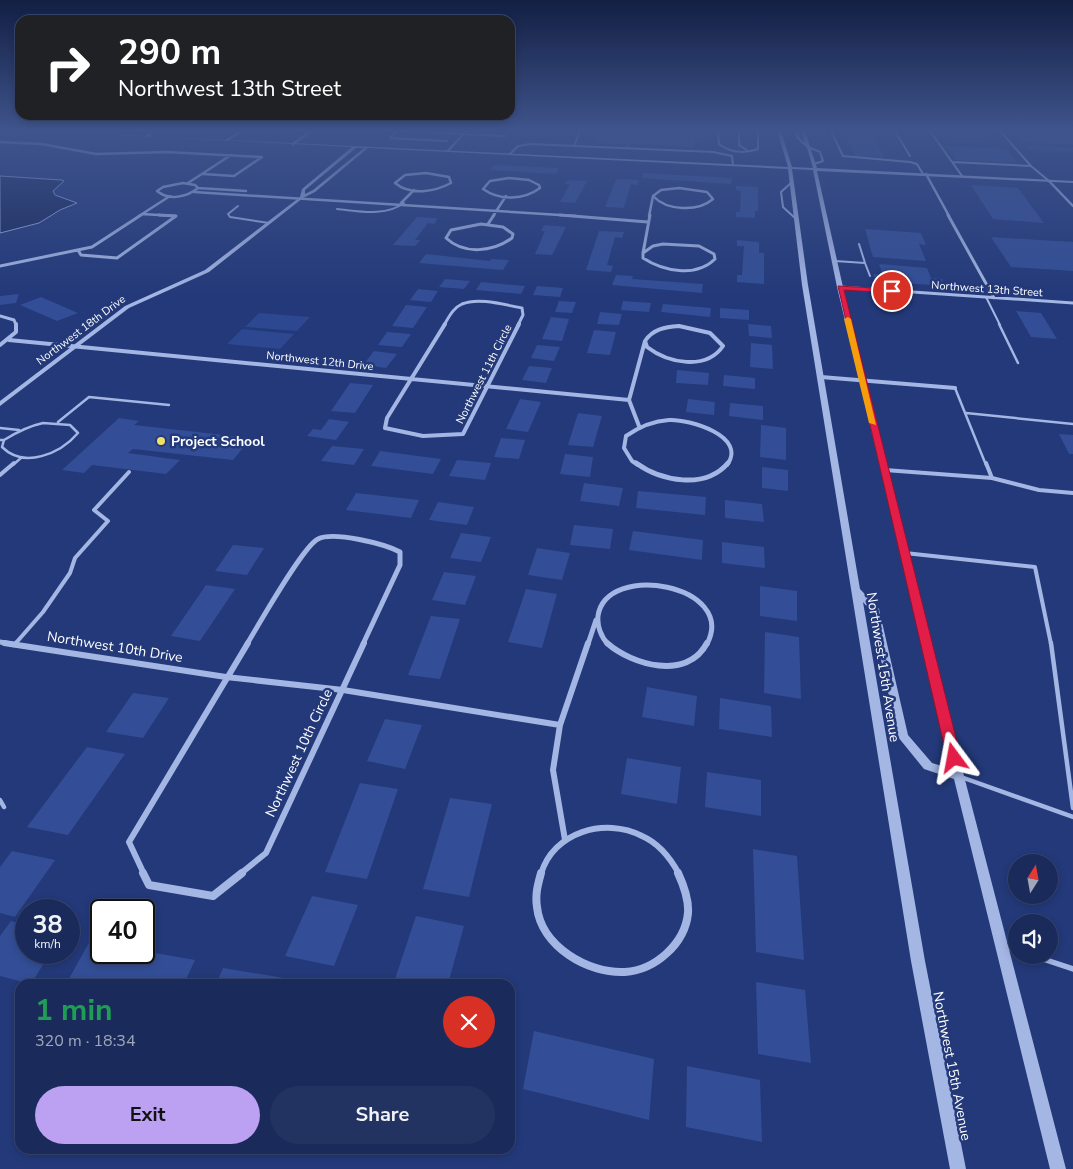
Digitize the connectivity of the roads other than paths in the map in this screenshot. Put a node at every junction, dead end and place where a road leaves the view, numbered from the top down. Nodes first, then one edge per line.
1 (168, 186) edge
2 (196, 186) edge
3 (308, 186) edge
4 (321, 186) edge
5 (397, 186) edge
6 (446, 186) edge
7 (484, 186) edge
8 (539, 186) edge
9 (792, 186) edge
10 (818, 186) edge
11 (931, 186) edge
12 (1053, 186) edge
13 (198, 188) junction
14 (414, 190) junction
15 (194, 192) junction
16 (268, 195) junction
17 (170, 196) junction
18 (506, 196) junction
19 (653, 196) junction
20 (302, 197) junction
21 (403, 203) junction
22 (238, 206) dead end
23 (1073, 206) edge
24 (337, 209) dead end
25 (498, 210) junction
26 (142, 214) junction
27 (648, 222) junction
28 (269, 223) junction
29 (488, 224) junction
30 (859, 244) dead end
31 (78, 250) junction
32 (642, 254) junction
33 (834, 261) junction
34 (865, 263) junction
35 (0, 266) edge
36 (870, 276) dead end
37 (840, 287) junction
38 (986, 297) junction
39 (994, 298) junction
40 (1073, 303) edge
41 (0, 316) edge
42 (9, 340) junction
43 (645, 341) junction
44 (0, 345) edge
45 (76, 346) junction
46 (1018, 363) dead end
47 (821, 377) junction
48 (411, 379) junction
49 (863, 380) junction
50 (489, 386) junction
51 (955, 388) joint
52 (629, 400) junction
53 (0, 404) edge
54 (169, 405) dead end
55 (966, 413) junction
56 (58, 422) junction
57 (1073, 424) edge
58 (640, 426) junction
59 (0, 428) edge
60 (19, 430) junction
61 (2, 440) edge
62 (22, 457) junction
63 (885, 470) junction
64 (130, 472) dead end
65 (0, 475) edge
66 (992, 478) junction
67 (1073, 493) edge
68 (905, 553) junction
69 (857, 591) junction
70 (600, 607) junction
71 (0, 642) edge
72 (14, 645) junction
73 (226, 677) junction
74 (343, 690) junction
75 (560, 726) junction
76 (958, 776) junction
77 (0, 800) edge
78 (4, 807) dead end
79 (1073, 808) edge
80 (1073, 817) edge
81 (565, 840) junction
82 (1002, 946) junction
83 (1008, 948) edge
84 (1058, 964) edge
85 (1073, 969) edge
86 (958, 1169) edge
87 (1058, 1169) edge

1 - 17 street
2 - 13 street
3 - 20 street, Northwest 18th Drive
4 - 20 street
5 - 14 street
6 - 14 street
7 - 18 street
8 - 18 street
9 - 47 street, Northwest 15th Avenue
10 - 33 street
11 - 39 street
12 - 23 street
13 - 15 street
13 - 16 street
14 - 21 street
15 - 16 street
15 - 17 street
16 - 20 street
17 - 26 street
18 - 25 street
19 - 19 street
19 - 27 street
20 - 21 street
20 - 28 street, Northwest 18th Drive
21 - 24 lane
21 - 25 street
22 - 28 lane
25 - 27 street
25 - 29 street
26 - 31 street
26 - 31 street
27 - 32 street
28 - 45 street, Northwest 18th Drive
29 - 29 street
30 - 34 lane
31 - 35 street
32 - 32 street
33 - 34 lane
33 - 37 street
34 - 36 lane
37 - 38 street, Northwest 13th Street
37 - 49 street
38 - 39 street, Northwest 13th Street
38 - 46 lane
39 - 40 street, Northwest 13th Street
41 - 42 street
42 - 44 street
42 - 45 street, Northwest 12th Drive
43 - 43 street
43 - 52 street
45 - 48 street, Northwest 12th Drive
45 - 53 street, Northwest 18th Drive
47 - 49 street
47 - 69 street, Northwest 15th Avenue
48 - 50 street, Northwest 12th Drive
48 - 50 street, Northwest 11th Circle
48 - 50 street, Northwest 11th Circle
49 - 51 street
49 - 63 street
50 - 52 street, Northwest 12th Drive
51 - 55 lane
52 - 58 street
54 - 56 lane
55 - 57 lane
55 - 66 lane
56 - 60 lane
56 - 62 lane
58 - 58 street
59 - 60 lane
60 - 61 lane
61 - 62 lane
62 - 65 lane
63 - 66 lane
63 - 68 street
64 - 72 lane
66 - 67 lane
68 - 76 street
68 - 79 lane
69 - 76 street
69 - 86 street, Northwest 15th Avenue
70 - 70 street
70 - 75 street
71 - 72 street, Northwest 10th Drive
72 - 73 street, Northwest 10th Drive
73 - 74 street, Northwest 10th Drive
73 - 74 street, Northwest 10th Circle
73 - 74 street, Northwest 10th Circle
74 - 75 street
75 - 81 street
76 - 80 lane
76 - 82 street
77 - 78 lane
81 - 81 street
82 - 83 lane
82 - 87 street
84 - 85 lane

